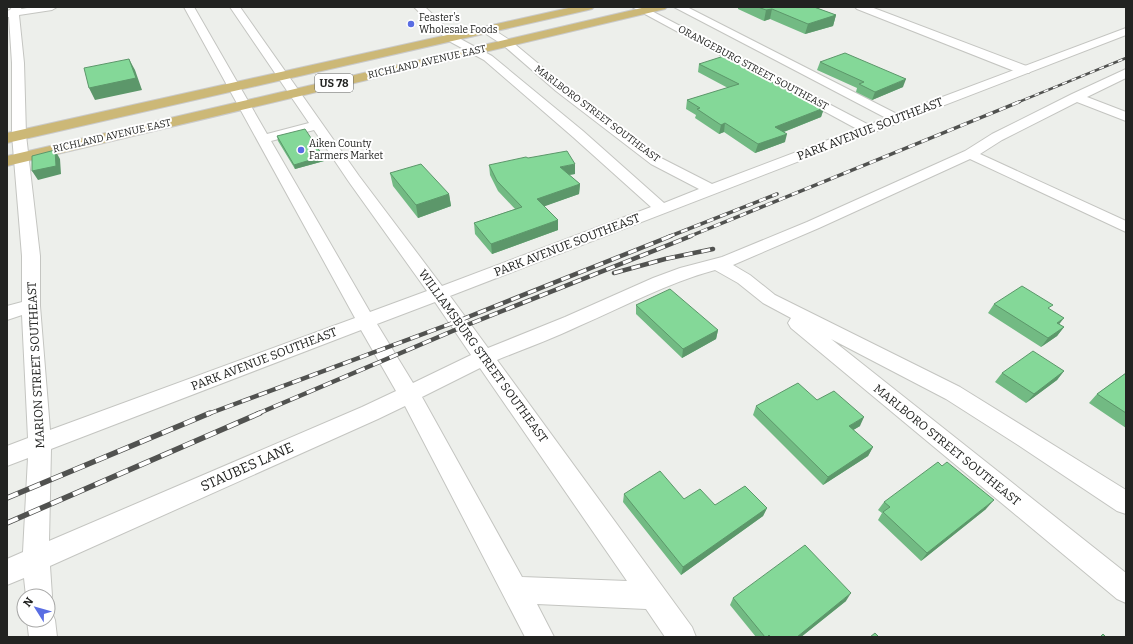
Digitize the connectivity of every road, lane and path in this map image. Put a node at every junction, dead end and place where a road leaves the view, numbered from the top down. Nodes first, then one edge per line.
1 (52, 7) edge
2 (189, 7) edge
3 (235, 7) edge
4 (419, 7) edge
5 (588, 7) edge
6 (661, 7) edge
7 (679, 7) edge
8 (861, 7) edge
9 (640, 9) edge
10 (13, 12) edge
11 (487, 30) junction
12 (1126, 31) edge
13 (451, 38) junction
14 (507, 44) junction
15 (475, 51) junction
16 (535, 67) junction
17 (1024, 70) junction
18 (507, 74) junction
19 (284, 76) junction
20 (1117, 81) edge
21 (233, 87) junction
22 (295, 92) junction
23 (1076, 97) junction
24 (244, 105) junction
25 (1126, 117) edge
26 (897, 119) junction
27 (317, 125) junction
28 (869, 130) junction
29 (13, 137) edge
30 (264, 139) junction
31 (970, 154) junction
32 (15, 159) edge
33 (712, 190) junction
34 (662, 209) junction
35 (1126, 227) edge
36 (718, 264) junction
37 (438, 293) junction
38 (769, 299) junction
39 (32, 306) junction
40 (7, 313) edge
41 (366, 320) junction
42 (484, 357) junction
43 (409, 394) junction
44 (40, 444) junction
45 (7, 456) edge
46 (1126, 503) edge
47 (36, 560) junction
48 (7, 572) edge
49 (38, 588) edge
50 (514, 590) junction
51 (1126, 590) edge
52 (653, 596) junction
53 (540, 637) edge
54 (682, 637) edge

1 - 10 street
2 - 21 street
3 - 19 street, WILLIAMSBURG STREET SOUTHEAST
4 - 13 street, MARLBORO STREET SOUTHEAST
5 - 11 main road, RICHLAND AVENUE EAST / US 78
6 - 9 main road, RICHLAND AVENUE EAST / US 78
7 - 26 street, ORANGEBURG STREET SOUTHEAST
8 - 17 street
9 - 14 main road, RICHLAND AVENUE EAST / US 78
9 - 28 street, ORANGEBURG STREET SOUTHEAST
10 - 29 street, MARION STREET SOUTHEAST
11 - 13 main road, RICHLAND AVENUE EAST / US 78
11 - 14 street, MARLBORO STREET SOUTHEAST
12 - 17 street, PARK AVENUE SOUTHEAST
13 - 15 street, MARLBORO STREET SOUTHEAST
13 - 19 main road, RICHLAND AVENUE EAST / US 78
14 - 15 main road, RICHLAND AVENUE EAST / US 78
14 - 16 street, MARLBORO STREET SOUTHEAST
15 - 18 street, MARLBORO STREET SOUTHEAST
15 - 22 main road, RICHLAND AVENUE EAST / US 78
16 - 18 street
16 - 33 street, MARLBORO STREET SOUTHEAST
17 - 26 street, PARK AVENUE SOUTHEAST
18 - 34 street, MARLBORO STREET SOUTHEAST
19 - 21 main road, RICHLAND AVENUE EAST / US 78
19 - 22 street, WILLIAMSBURG STREET SOUTHEAST
20 - 23 street
21 - 24 street
21 - 29 main road, RICHLAND AVENUE EAST / US 78
22 - 24 main road, RICHLAND AVENUE EAST / US 78
22 - 27 street, WILLIAMSBURG STREET SOUTHEAST
23 - 25 street
23 - 31 street
24 - 30 street
24 - 32 main road, RICHLAND AVENUE EAST / US 78
26 - 28 street, PARK AVENUE SOUTHEAST
27 - 30 street
27 - 37 street, WILLIAMSBURG STREET SOUTHEAST
28 - 33 street, PARK AVENUE SOUTHEAST
29 - 32 street, MARION STREET SOUTHEAST
30 - 41 street
31 - 35 street
31 - 36 street
32 - 39 street, MARION STREET SOUTHEAST
33 - 34 street, PARK AVENUE SOUTHEAST
34 - 37 street, PARK AVENUE SOUTHEAST
36 - 38 street, MARLBORO STREET SOUTHEAST
36 - 42 street
37 - 41 street, PARK AVENUE SOUTHEAST
37 - 42 street, WILLIAMSBURG STREET SOUTHEAST
38 - 46 street, MARLBORO STREET SOUTHEAST
38 - 51 street, MARLBORO STREET SOUTHEAST
39 - 40 street
39 - 44 street, MARION STREET SOUTHEAST
41 - 43 street
41 - 44 street, PARK AVENUE SOUTHEAST
42 - 43 street, STAUBES LANE
42 - 52 street, WILLIAMSBURG STREET SOUTHEAST
43 - 47 street, STAUBES LANE
43 - 50 street
44 - 45 street, PARK AVENUE SOUTHEAST
44 - 47 street, MARION STREET SOUTHEAST
47 - 48 street, STAUBES LANE
47 - 49 street, MARION STREET SOUTHEAST
50 - 52 street
50 - 53 street
52 - 54 street, WILLIAMSBURG STREET SOUTHEAST

